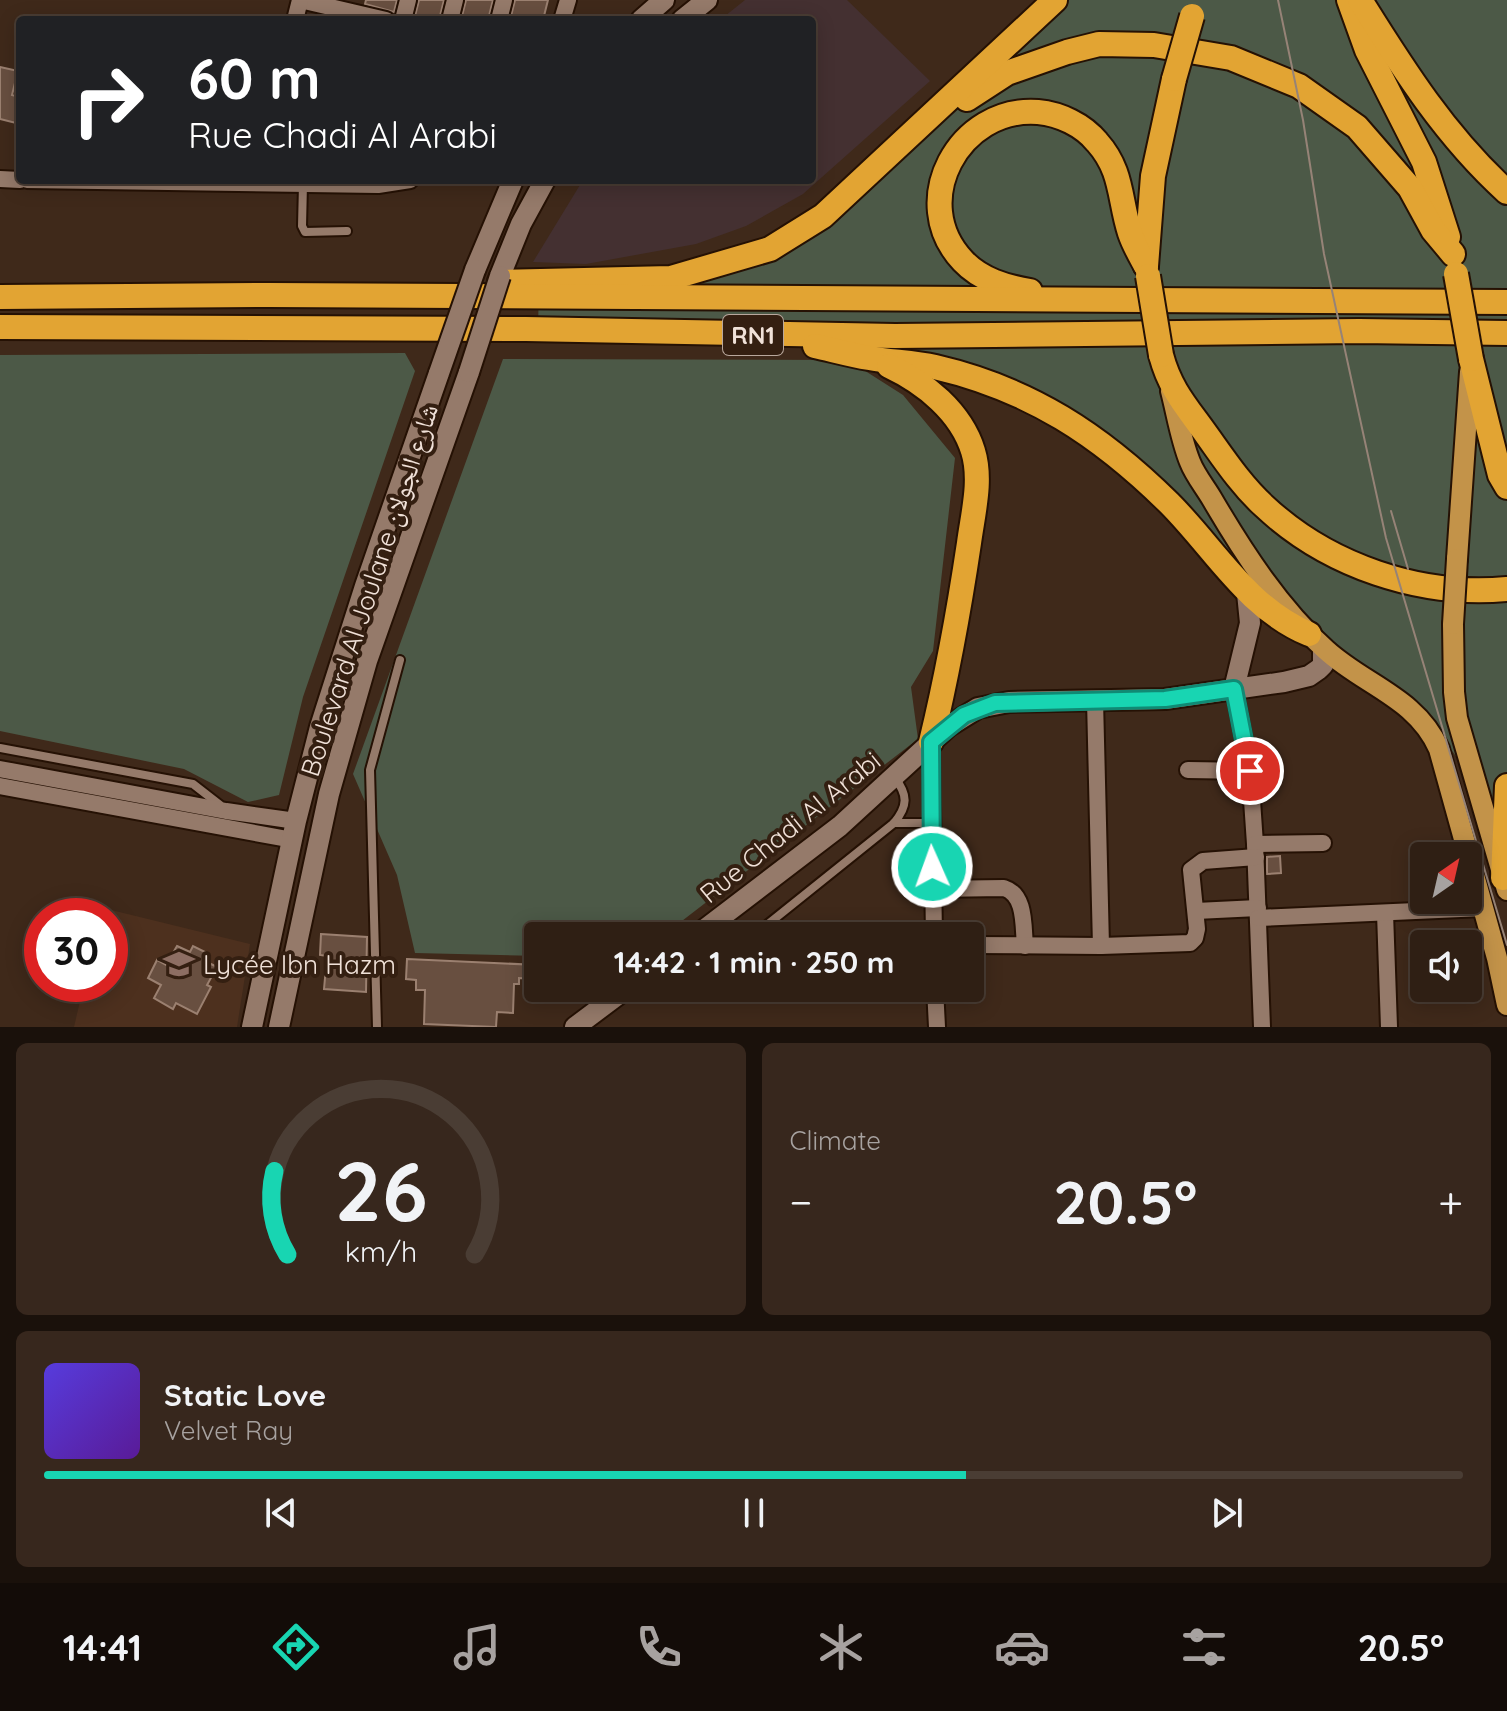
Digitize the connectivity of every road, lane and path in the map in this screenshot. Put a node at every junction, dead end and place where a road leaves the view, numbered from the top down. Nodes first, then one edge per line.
1 (300, 0) edge
2 (664, 0) edge
3 (707, 0) edge
4 (1055, 0) edge
5 (1349, 0) edge
6 (1360, 0) edge
7 (356, 6) edge
8 (1194, 8) edge
9 (377, 16) edge
10 (646, 16) edge
11 (687, 16) edge
12 (888, 157) junction
13 (303, 184) joint
14 (384, 184) edge
15 (511, 184) edge
16 (543, 184) edge
17 (1507, 192) edge
18 (347, 231) dead end
19 (1454, 264) junction
20 (1147, 271) junction
21 (270, 295) junction
22 (0, 297) edge
23 (1087, 301) junction
24 (1507, 302) edge
25 (0, 327) edge
26 (1507, 333) edge
27 (766, 335) junction
28 (872, 359) junction
29 (1471, 359) junction
30 (1168, 380) junction
31 (1507, 487) edge
32 (1507, 589) edge
33 (1247, 593) junction
34 (1316, 641) junction
35 (400, 660) dead end
36 (1234, 689) junction
37 (1095, 700) junction
38 (931, 742) junction
39 (0, 748) edge
40 (0, 769) edge
41 (1188, 770) dead end
42 (1250, 771) junction
43 (895, 778) junction
44 (0, 786) edge
45 (1507, 786) edge
46 (226, 811) junction
47 (894, 823) junction
48 (931, 823) junction
49 (294, 830) junction
50 (1323, 843) dead end
51 (1256, 850) junction
52 (1505, 884) edge
53 (933, 889) junction
54 (1483, 908) junction
55 (1196, 911) junction
56 (1258, 913) junction
57 (1385, 913) junction
58 (714, 922) edge
59 (770, 922) edge
60 (934, 922) edge
61 (984, 945) edge
62 (1025, 946) junction
63 (1101, 946) junction
64 (611, 1002) edge
65 (936, 1002) edge
66 (1507, 1005) edge
67 (588, 1023) edge
68 (252, 1027) edge
69 (279, 1027) edge
70 (377, 1027) edge
71 (937, 1027) edge
72 (1262, 1027) edge
73 (1389, 1027) edge

1 - 7 street
2 - 10 main road
3 - 11 main road
4 - 12 highway
5 - 19 highway
6 - 17 highway
7 - 9 street
8 - 20 highway, bridge
12 - 19 highway
12 - 21 highway
13 - 14 street
13 - 18 lane
15 - 49 main road, Boulevard Al Joulane شارع الجولان, bridge
16 - 69 main road, Boulevard Al Joulane شارع الجولان, bridge
19 - 29 highway, bridge
20 - 23 highway
20 - 30 highway, bridge
21 - 22 highway, RN1
21 - 23 highway, RN1
23 - 24 highway, RN1
25 - 27 highway, RN1
26 - 27 highway, RN1
27 - 28 highway
28 - 33 highway
28 - 38 highway
29 - 31 highway
29 - 52 main road, bridge
30 - 32 highway
30 - 34 main road
33 - 34 highway
33 - 36 main road
34 - 36 main road, Rue Chadi Al Arabi
34 - 54 main road
35 - 70 lane
36 - 37 main road, Rue Chadi Al Arabi
36 - 42 street
37 - 38 main road, Rue Chadi Al Arabi
37 - 63 street
38 - 43 main road, Rue Chadi Al Arabi
38 - 48 street
39 - 46 lane
40 - 46 street
41 - 42 street
42 - 51 street
43 - 47 lane
43 - 58 main road, Rue Chadi Al Arabi
44 - 49 street
45 - 52 highway
46 - 49 street
47 - 48 lane
47 - 59 lane
48 - 53 street
49 - 68 main road, Boulevard Al Joulane شارع الجولان
50 - 51 street
51 - 55 street
51 - 56 street
53 - 60 street
53 - 62 street
54 - 57 street
54 - 66 main road
55 - 56 street
55 - 63 street
56 - 57 street
56 - 72 street
57 - 73 street
61 - 62 street
62 - 63 street
64 - 67 main road
65 - 71 street

